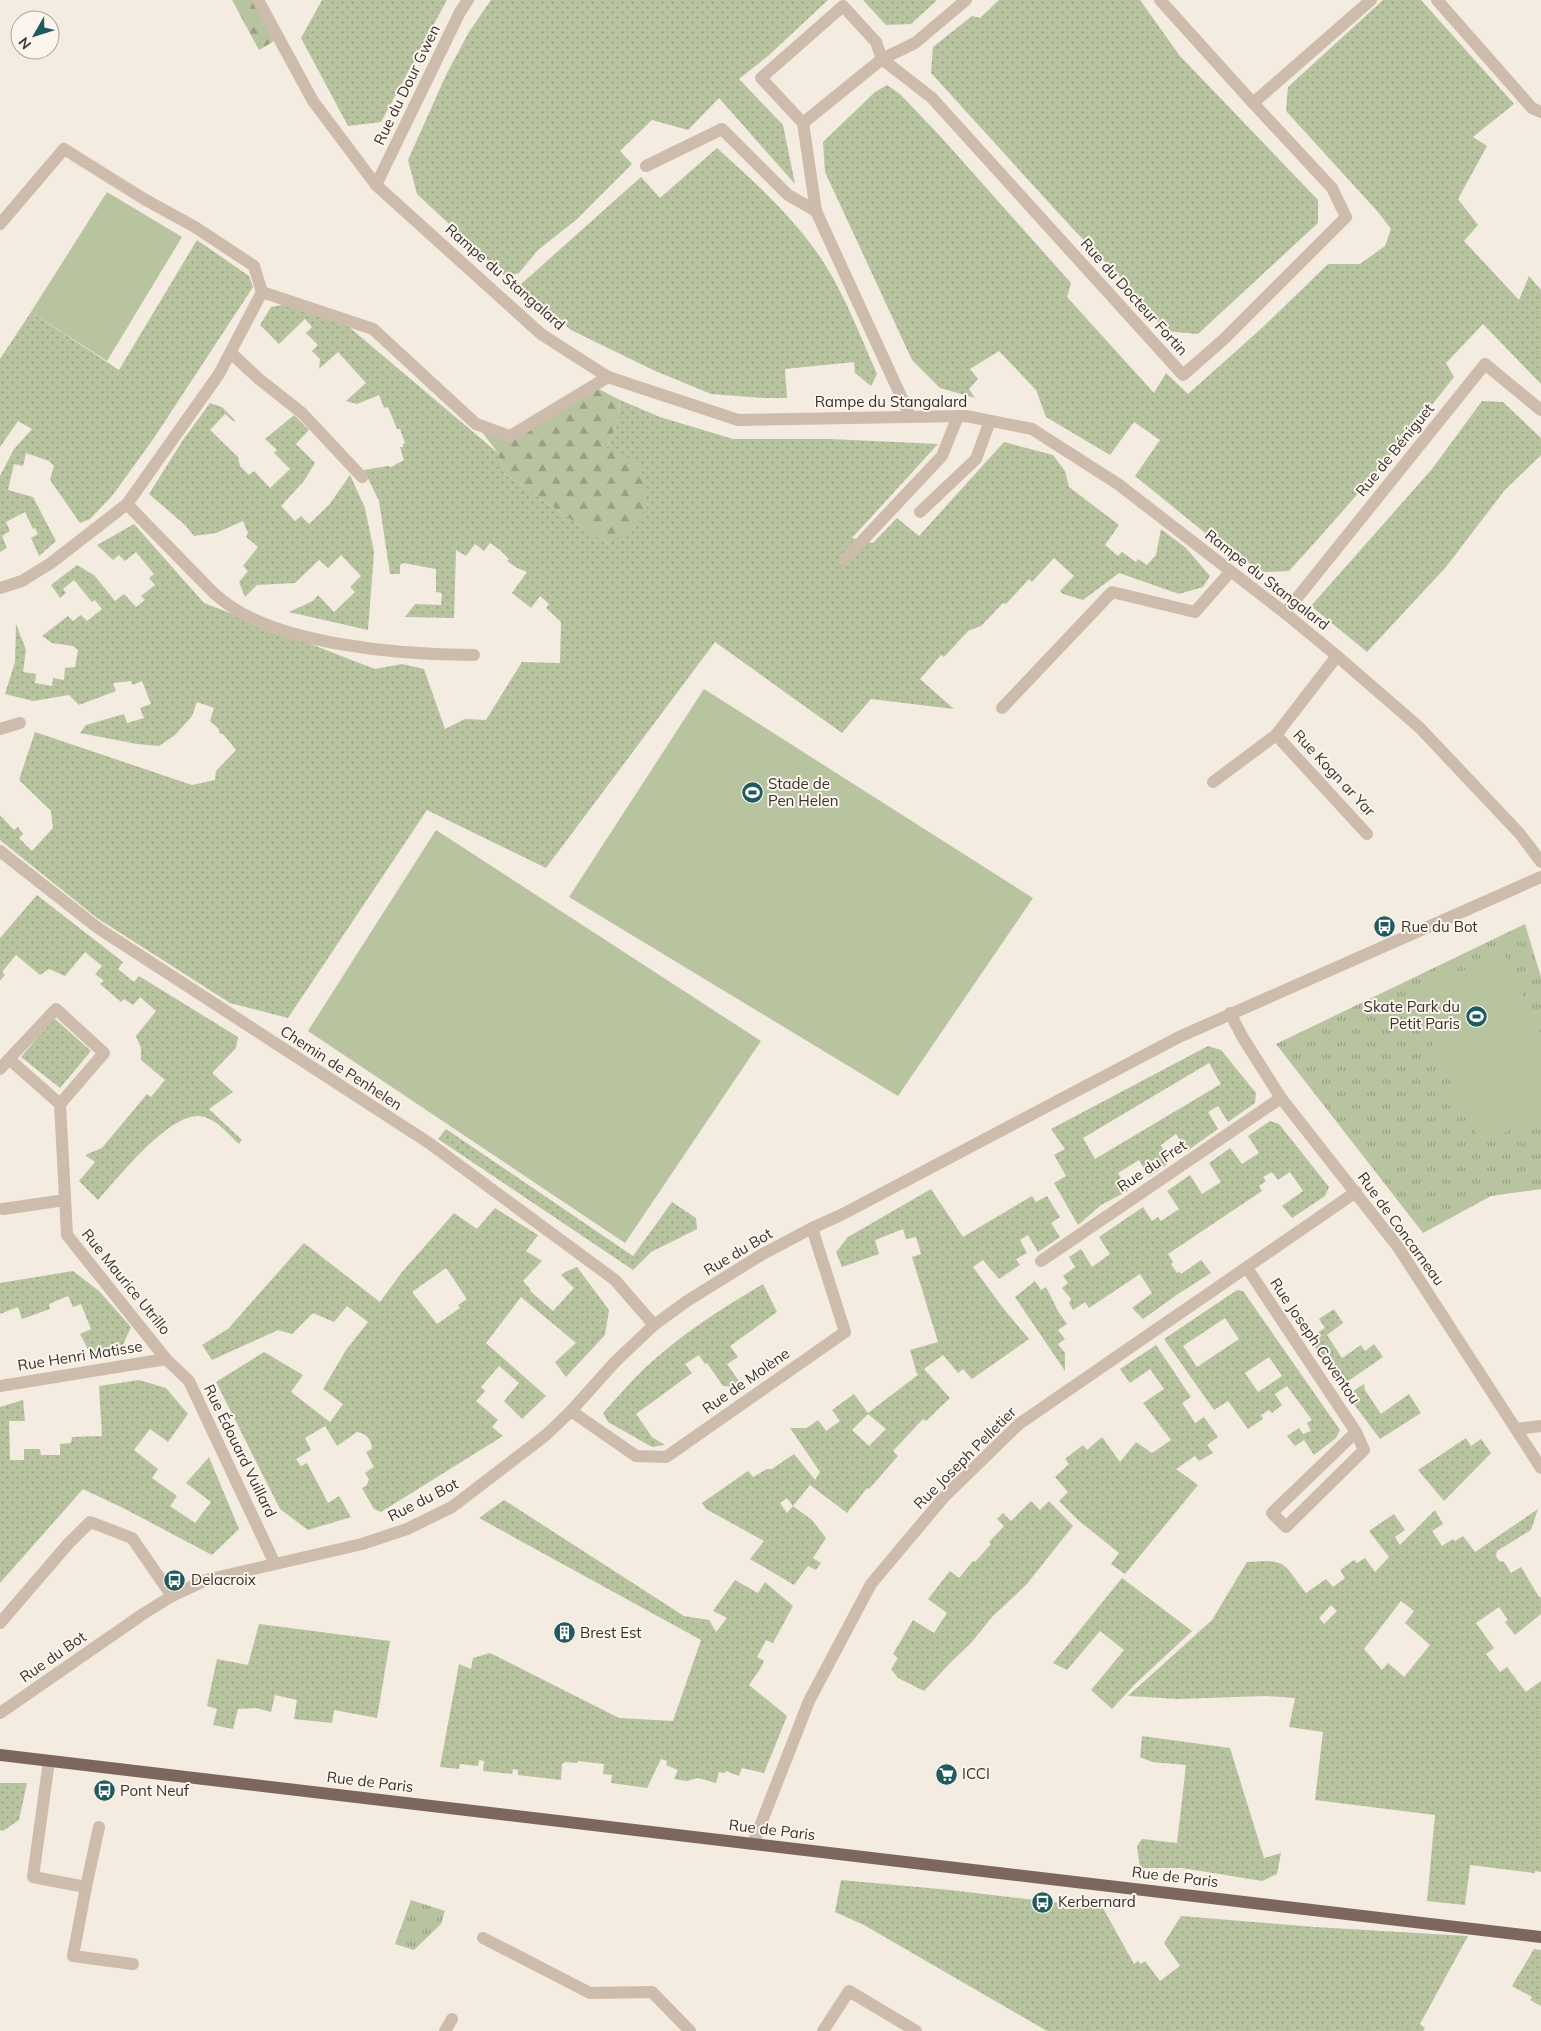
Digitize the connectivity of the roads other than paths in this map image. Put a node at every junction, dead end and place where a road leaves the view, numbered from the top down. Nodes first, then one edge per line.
1 (258, 0) edge
2 (468, 0) edge
3 (966, 0) edge
4 (1160, 0) edge
5 (1371, 0) edge
6 (1437, 0) edge
7 (882, 59) junction
8 (1253, 103) junction
9 (1541, 112) edge
10 (803, 123) junction
11 (646, 166) dead end
12 (376, 185) junction
13 (816, 211) junction
14 (0, 224) edge
15 (262, 292) junction
16 (231, 353) junction
17 (608, 377) junction
18 (1541, 410) edge
19 (910, 416) junction
20 (958, 416) junction
21 (990, 420) junction
22 (362, 477) dead end
23 (127, 504) junction
24 (920, 512) dead end
25 (845, 559) dead end
26 (1230, 572) junction
27 (0, 588) edge
28 (1285, 613) junction
29 (474, 655) dead end
30 (1337, 656) junction
31 (1002, 708) dead end
32 (20, 723) dead end
33 (0, 729) edge
34 (1276, 734) junction
35 (1212, 782) dead end
36 (1367, 834) dead end
37 (0, 850) edge
38 (1541, 862) edge
39 (1541, 877) edge
40 (1230, 1013) junction
41 (9, 1059) junction
42 (0, 1069) edge
43 (1281, 1098) junction
44 (60, 1104) junction
45 (1356, 1192) junction
46 (65, 1200) junction
47 (1, 1208) edge
48 (812, 1228) junction
49 (1042, 1262) dead end
50 (1247, 1268) junction
51 (654, 1325) junction
52 (166, 1359) junction
53 (0, 1386) edge
54 (571, 1411) junction
55 (1541, 1426) edge
56 (1516, 1429) junction
57 (1356, 1432) junction
58 (1541, 1468) edge
59 (276, 1564) junction
60 (172, 1596) junction
61 (0, 1623) edge
62 (0, 1713) edge
63 (0, 1755) edge
64 (49, 1761) junction
65 (99, 1827) dead end
66 (753, 1844) junction
67 (86, 1887) junction
68 (1541, 1936) edge
69 (483, 1938) dead end
70 (132, 1964) dead end
71 (452, 2019) dead end
72 (445, 2031) edge
73 (690, 2031) edge
74 (823, 2031) edge
75 (916, 2031) edge

1 - 12 street, Rampe du Stangalard
2 - 12 street, Rue du Dour Gwen
3 - 7 street
4 - 8 street
5 - 8 street
6 - 9 street
7 - 8 street, Rue du Docteur Fortin
7 - 10 street
7 - 10 street, Rue du Docteur Fortin
10 - 13 street
11 - 13 street
12 - 17 street, Rampe du Stangalard
13 - 19 street
14 - 15 street
15 - 16 street
15 - 17 street
16 - 22 street
16 - 23 street
17 - 19 street, Rampe du Stangalard
18 - 28 street, Rue de Béniguet
19 - 20 street, Rampe du Stangalard
20 - 21 street, Rampe du Stangalard
20 - 25 street
21 - 24 street
21 - 26 street, Rampe du Stangalard
23 - 27 street
23 - 29 street
26 - 28 street, Rampe du Stangalard
26 - 31 street
28 - 30 street, Rampe du Stangalard
30 - 34 street, Rue Kogn ar Yar
30 - 38 street, Rampe du Stangalard
32 - 33 street
34 - 35 street, Rue Kogn ar Yar
34 - 36 street, Rue Kogn ar Yar
37 - 51 street, Chemin de Penhelen
39 - 40 street, Rue du Bot
40 - 43 street, Rue de Concarneau
40 - 48 street, Rue du Bot
41 - 42 street
41 - 44 street
41 - 44 street
43 - 45 street, Rue de Concarneau
43 - 49 street, Rue du Fret
44 - 46 street, Rue Maurice Utrillo
45 - 50 street, Rue Joseph Pelletier
45 - 56 street, Rue de Concarneau
46 - 47 street
46 - 52 street, Rue Maurice Utrillo
48 - 51 street, Rue du Bot
48 - 54 street, Rue de Molène
50 - 57 street, Rue Joseph Caventou
50 - 66 street, Rue Joseph Pelletier
51 - 54 street, Rue du Bot
52 - 53 street, Rue Henri Matisse
52 - 59 street, Rue Édouard Vuillard
54 - 59 street, Rue du Bot
55 - 56 street
56 - 58 street, Rue de Concarneau
57 - 57 street, Rue Joseph Caventou
59 - 60 street, Rue du Bot
60 - 61 street
60 - 62 street, Rue du Bot
63 - 64 main road, Rue de Paris
64 - 66 main road, Rue de Paris
64 - 67 street
65 - 67 street
66 - 68 main road, Rue de Paris
67 - 70 street
69 - 73 street
71 - 72 street
74 - 75 street

